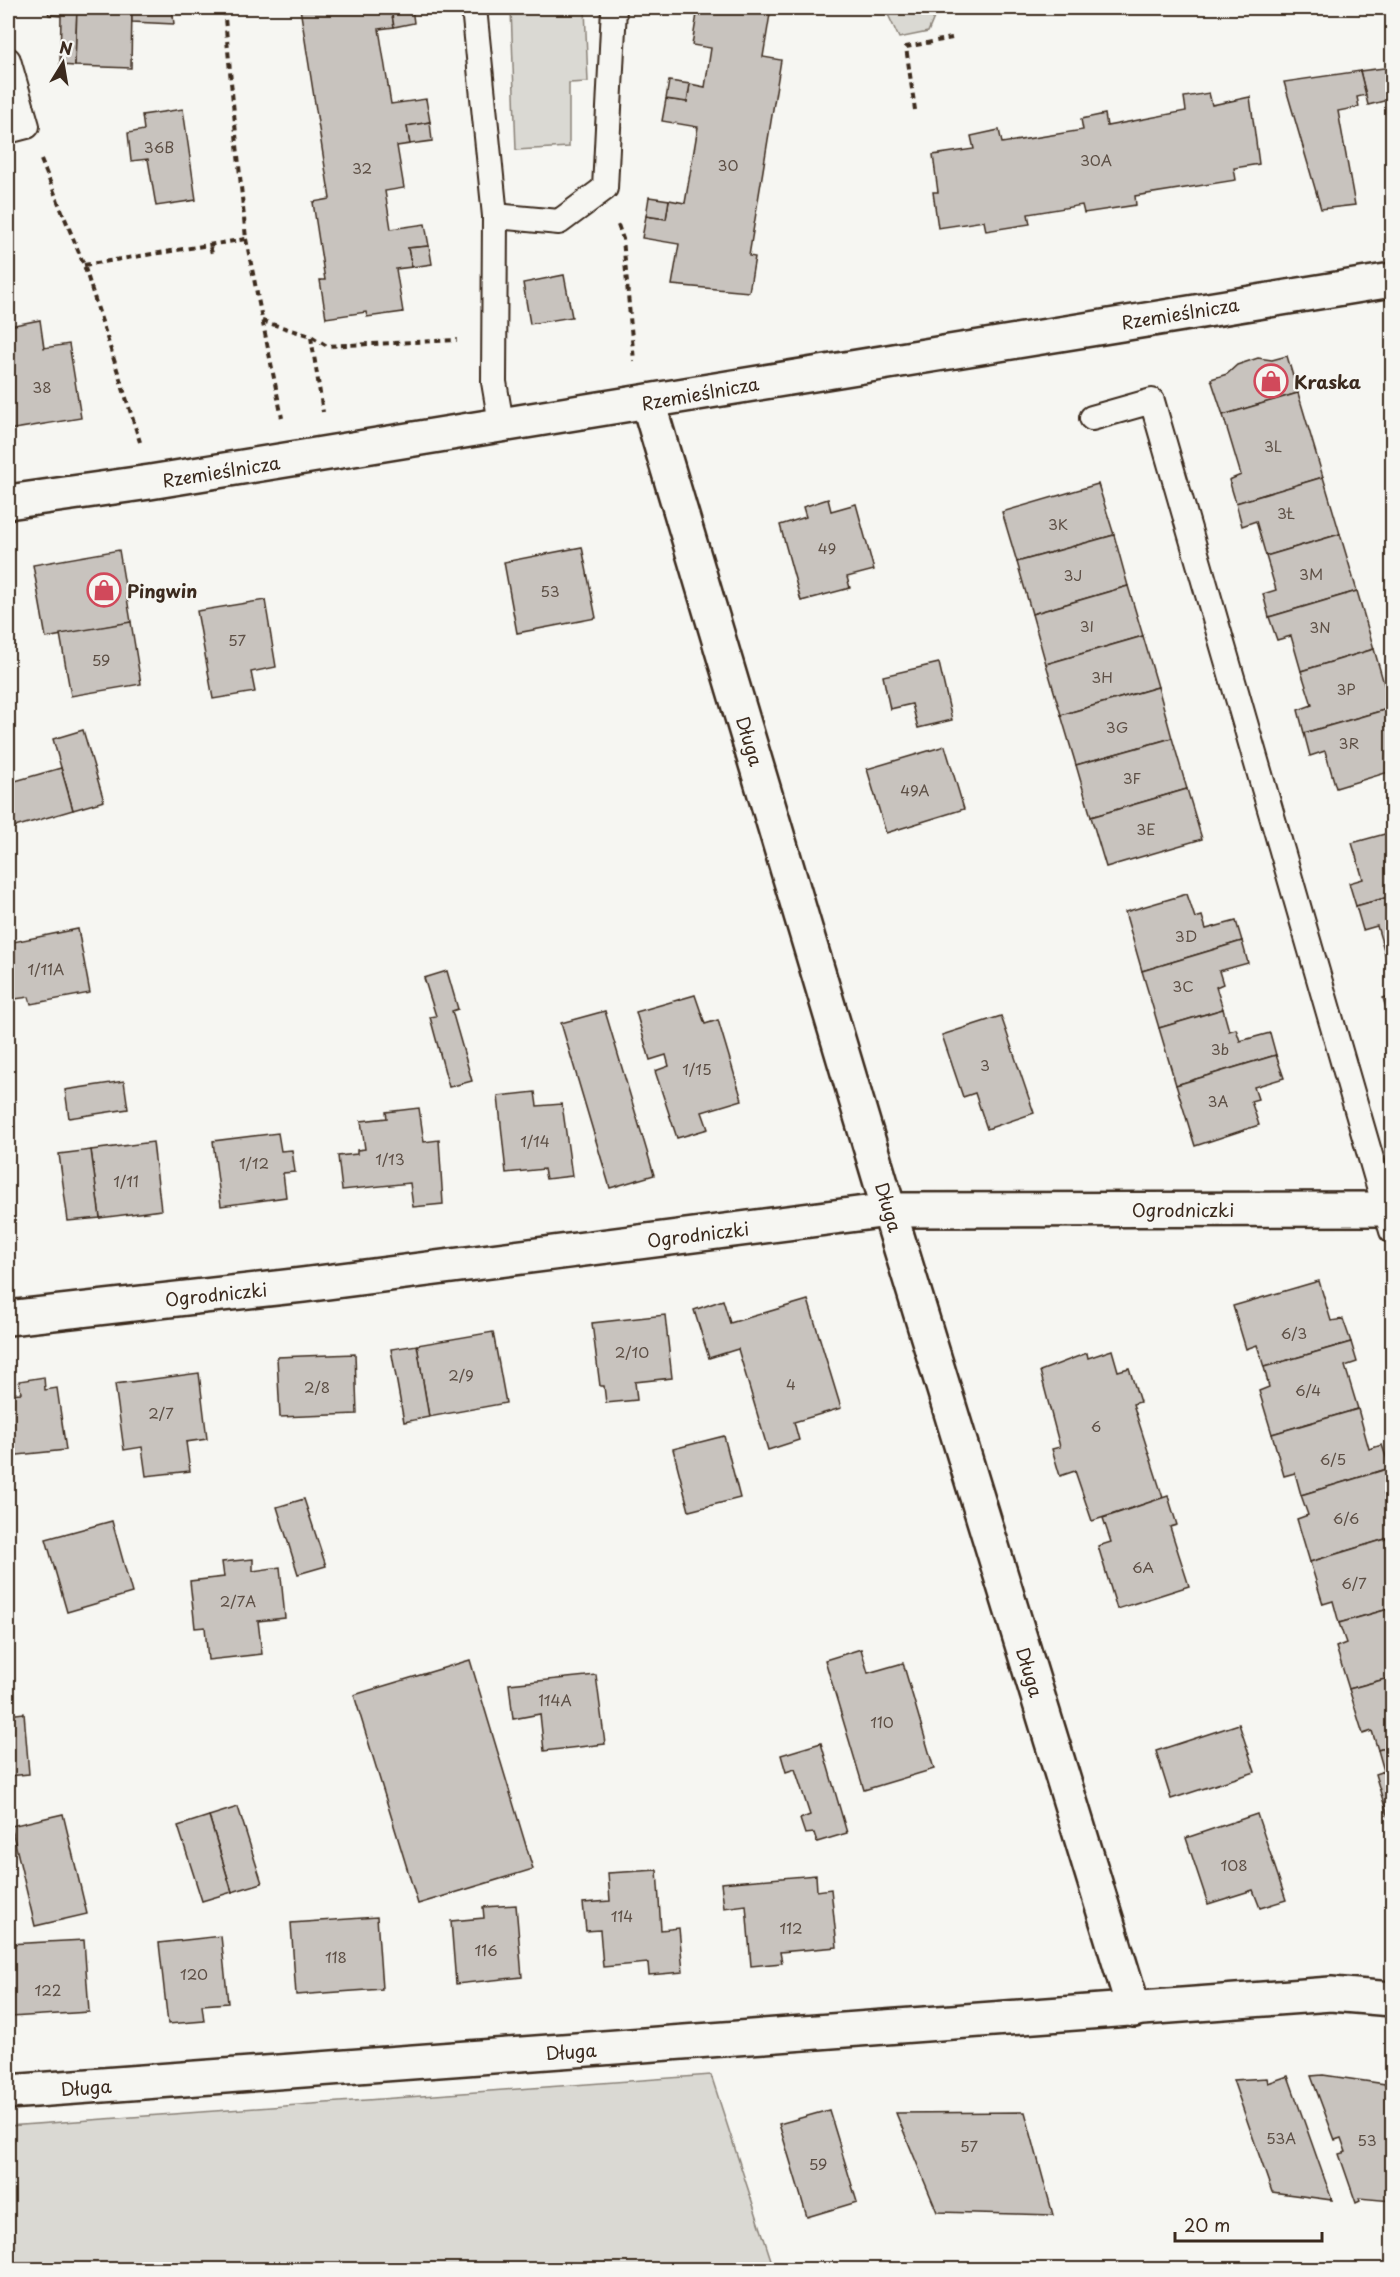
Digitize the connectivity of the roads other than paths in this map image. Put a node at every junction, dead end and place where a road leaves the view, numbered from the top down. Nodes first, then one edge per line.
1 (474, 8) edge
2 (614, 8) edge
3 (8, 60) edge
4 (17, 128) edge
5 (495, 216) junction
6 (1392, 280) edge
7 (648, 402) junction
8 (1092, 418) dead end
9 (501, 423) junction
10 (8, 502) edge
11 (889, 1210) junction
12 (1390, 1216) edge
13 (8, 1318) edge
14 (1392, 1999) edge
15 (1134, 2010) junction
16 (8, 2092) edge

1 - 5 lane
2 - 5 lane
3 - 4 lane
5 - 9 lane
6 - 7 street, Rzemieślnicza
7 - 9 street, Rzemieślnicza
7 - 11 street, Długa
8 - 12 lane
9 - 10 street, Rzemieślnicza
11 - 12 street, Ogrodniczki
11 - 13 street, Ogrodniczki
11 - 15 street, Długa
14 - 15 street, Długa
15 - 16 street, Długa

